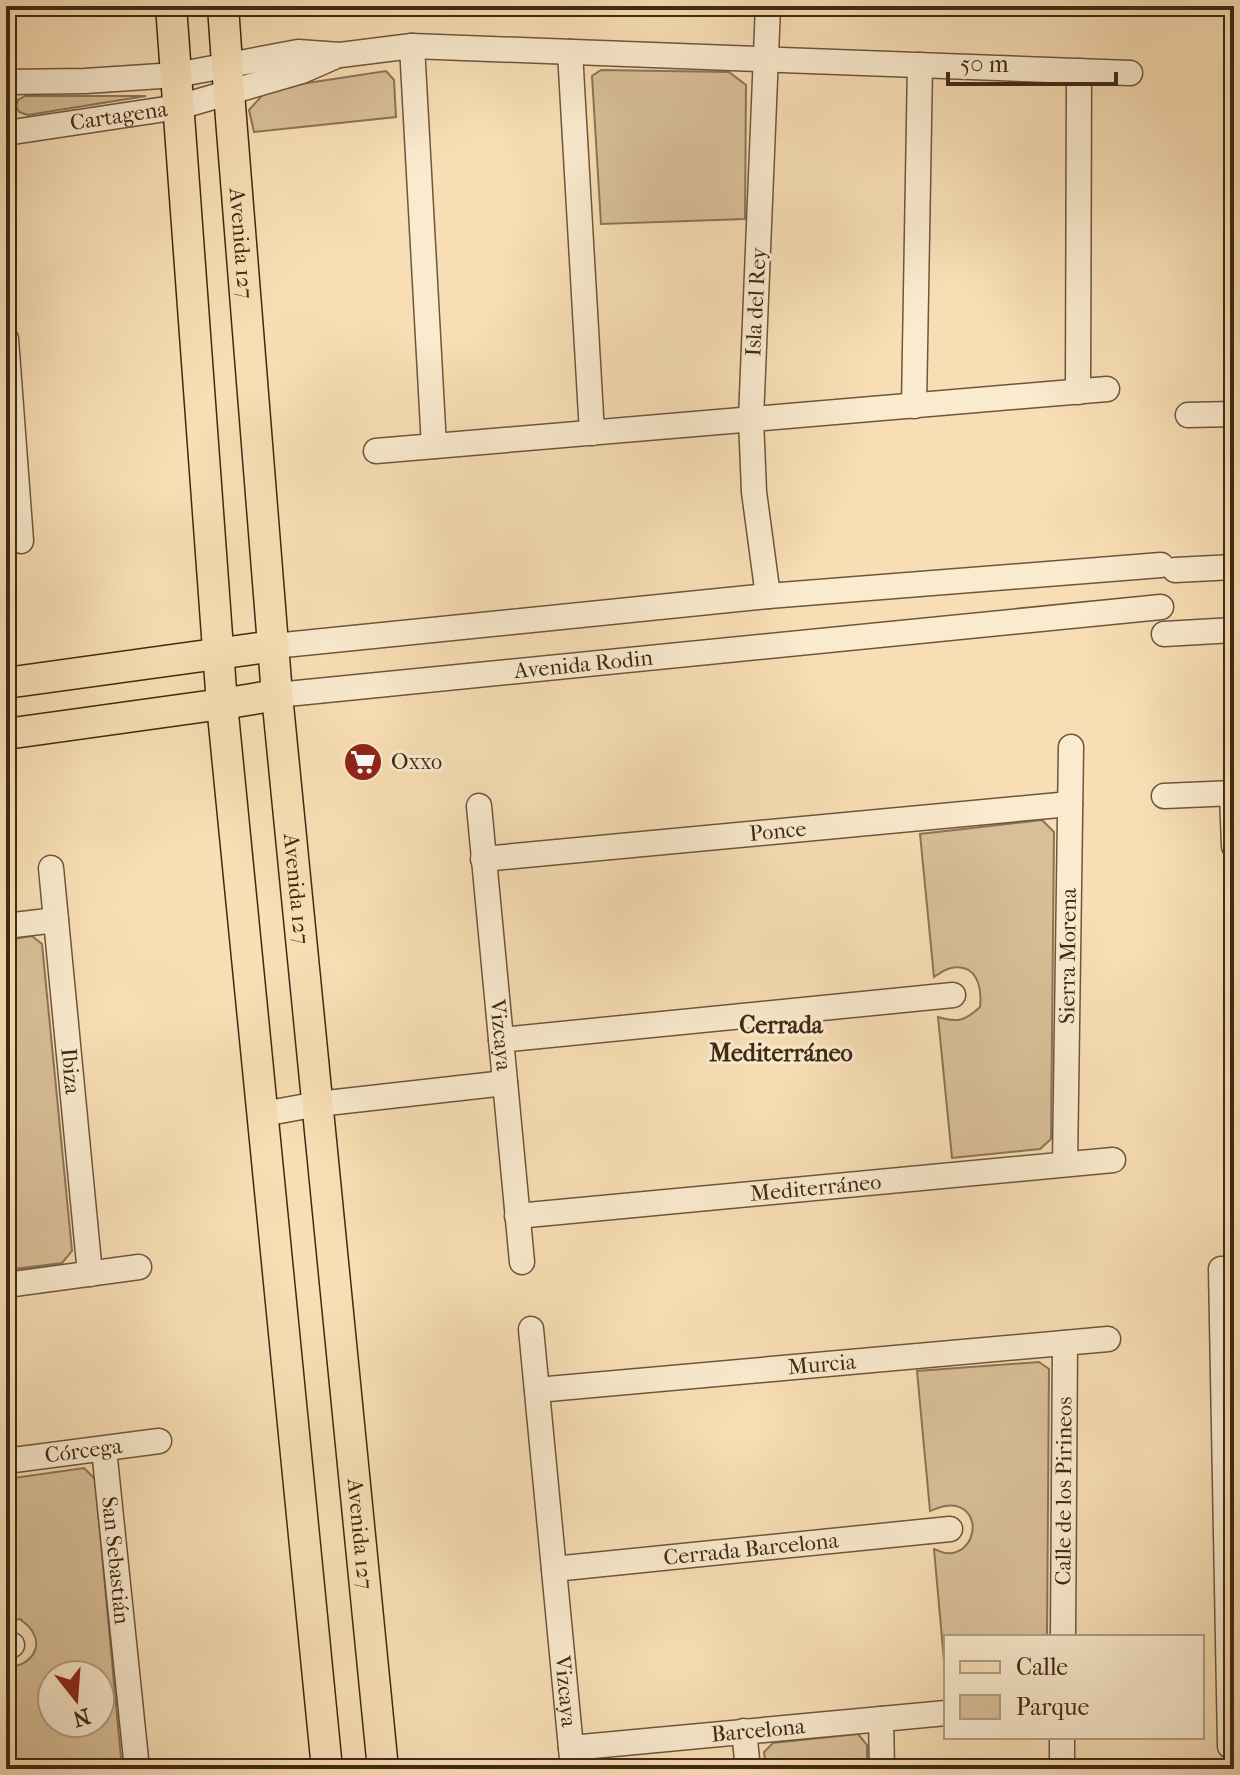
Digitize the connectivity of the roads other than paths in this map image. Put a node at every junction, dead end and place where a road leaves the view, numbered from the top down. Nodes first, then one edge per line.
1 (171, 6) edge
2 (223, 6) edge
3 (768, 6) edge
4 (412, 46) junction
5 (570, 52) junction
6 (767, 59) junction
7 (920, 65) junction
8 (1079, 71) junction
9 (1130, 73) dead end
10 (176, 75) junction
11 (228, 79) junction
12 (6, 82) edge
13 (179, 107) junction
14 (6, 133) edge
15 (6, 339) edge
16 (1107, 389) dead end
17 (1078, 392) junction
18 (914, 406) junction
19 (1234, 414) edge
20 (1188, 415) dead end
21 (751, 419) junction
22 (592, 433) junction
23 (434, 446) junction
24 (376, 451) dead end
25 (12, 491) edge
26 (21, 541) dead end
27 (1234, 567) edge
28 (1023, 576) junction
29 (768, 596) junction
30 (1161, 607) dead end
31 (1029, 620) junction
32 (1234, 630) edge
33 (1164, 634) dead end
34 (274, 646) junction
35 (219, 654) junction
36 (6, 683) edge
37 (277, 695) junction
38 (222, 704) junction
39 (6, 734) edge
40 (1071, 747) dead end
41 (1233, 793) edge
42 (1164, 796) dead end
43 (1070, 804) junction
44 (479, 806) dead end
45 (1234, 846) edge
46 (483, 859) junction
47 (51, 868) dead end
48 (56, 920) junction
49 (6, 926) edge
50 (953, 995) dead end
51 (501, 1040) junction
52 (505, 1083) junction
53 (318, 1104) junction
54 (263, 1114) junction
55 (1113, 1160) dead end
56 (1065, 1164) junction
57 (517, 1216) junction
58 (522, 1262) dead end
59 (139, 1267) dead end
60 (1228, 1269) edge
61 (90, 1274) junction
62 (6, 1285) edge
63 (531, 1329) dead end
64 (1108, 1339) dead end
65 (1065, 1343) junction
66 (537, 1390) junction
67 (1229, 1430) edge
68 (159, 1441) dead end
69 (104, 1449) junction
70 (6, 1461) edge
71 (950, 1529) dead end
72 (554, 1569) junction
73 (1231, 1588) edge
74 (1063, 1635) edge
75 (944, 1713) edge
76 (881, 1719) junction
77 (744, 1731) junction
78 (1062, 1739) edge
79 (1232, 1746) edge
80 (572, 1758) edge
81 (137, 1769) edge
82 (327, 1769) edge
83 (383, 1769) edge
84 (748, 1769) edge
85 (882, 1769) edge
86 (1062, 1769) edge

1 - 10 main road
2 - 11 main road, Avenida 127
3 - 6 street, Isla del Rey
4 - 5 street
4 - 11 street
4 - 23 street
5 - 6 street
5 - 22 street
6 - 7 street
6 - 21 street, Isla del Rey
7 - 8 street
7 - 18 street
8 - 9 street
8 - 17 street
10 - 11 street, Cartagena
10 - 12 street, Cartagena
10 - 13 main road
11 - 13 street, Cartagena
11 - 34 main road, Avenida 127
13 - 14 street, Cartagena
13 - 35 main road
15 - 25 street
16 - 17 street
17 - 18 street
18 - 21 street
19 - 20 street
21 - 22 street
21 - 29 street, Isla del Rey
22 - 23 street
23 - 24 street
25 - 26 street
27 - 28 street
28 - 29 street
28 - 31 street
29 - 34 street
30 - 31 street, Avenida Rodin
31 - 37 street, Avenida Rodin
32 - 33 street
34 - 35 main road
34 - 37 main road, Avenida 127
35 - 36 main road
35 - 38 main road
37 - 38 main road, Avenida Rodin
37 - 53 main road, Avenida 127
38 - 39 main road, Avenida Rodin
38 - 54 main road
40 - 43 street, Sierra Morena
41 - 42 street
41 - 45 street
43 - 46 street, Ponce
43 - 56 street, Sierra Morena
44 - 46 street, Vizcaya
46 - 51 street, Vizcaya
47 - 48 street, Ibiza
48 - 49 street
48 - 61 street, Ibiza
50 - 51 street
51 - 52 street, Vizcaya
52 - 53 street
52 - 57 street, Vizcaya
53 - 54 street
53 - 83 main road, Avenida 127
54 - 82 main road
55 - 56 street, Mediterráneo
56 - 57 street, Mediterráneo
57 - 58 street, Vizcaya
59 - 61 street
60 - 67 street
61 - 62 street
63 - 66 street, Vizcaya
64 - 65 street, Murcia
65 - 66 street, Murcia
65 - 74 street, Calle de los Pirineos
66 - 72 street, Vizcaya
67 - 73 street
68 - 69 street, Córcega
69 - 70 street, Córcega
69 - 81 street, San Sebastián
71 - 72 street, Cerrada Barcelona
72 - 80 street, Vizcaya
73 - 79 street
75 - 76 street, Barcelona
76 - 77 street, Barcelona
76 - 85 street
77 - 80 street, Barcelona
77 - 84 street
78 - 86 street

